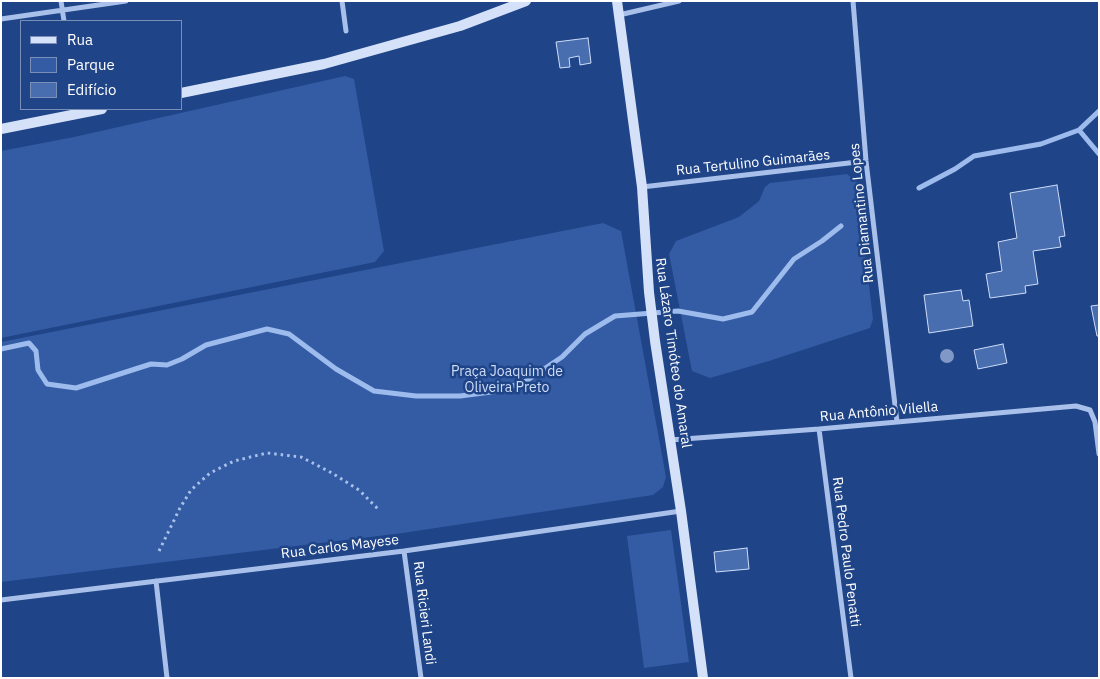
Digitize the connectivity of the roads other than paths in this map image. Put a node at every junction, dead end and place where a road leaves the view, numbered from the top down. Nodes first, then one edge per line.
1 (61, 1) edge
2 (126, 1) edge
3 (342, 1) edge
4 (526, 1) edge
5 (617, 1) edge
6 (679, 1) edge
7 (853, 1) edge
8 (62, 11) junction
9 (619, 15) junction
10 (1, 19) edge
11 (64, 20) edge
12 (346, 31) dead end
13 (182, 93) edge
14 (97, 110) edge
15 (1, 129) edge
16 (866, 161) junction
17 (642, 187) junction
18 (897, 422) junction
19 (819, 429) junction
20 (670, 440) junction
21 (1099, 454) edge
22 (681, 511) junction
23 (404, 551) junction
24 (156, 581) junction
25 (1, 600) edge
26 (167, 678) edge
27 (421, 678) edge
28 (703, 678) edge
29 (851, 678) edge

1 - 8 street
2 - 8 street
3 - 12 street
4 - 13 main road
5 - 9 main road, Rua Lázaro Timóteo do Amaral
6 - 9 street
7 - 16 street, Rua Diamantino Lopes
8 - 10 street
8 - 11 street
9 - 17 main road, Rua Lázaro Timóteo do Amaral
14 - 15 main road
16 - 17 street, Rua Tertulino Guimarães
16 - 18 street, Rua Diamantino Lopes
17 - 20 main road, Rua Lázaro Timóteo do Amaral
18 - 19 street, Rua Antônio Vilella
18 - 21 street, Rua Antônio Vilella
19 - 20 street, Rua Antônio Vilella
19 - 29 street, Rua Pedro Paulo Penatti
20 - 22 main road, Rua Lázaro Timóteo do Amaral
22 - 23 street, Rua Carlos Mayese
22 - 28 main road, Rua Lázaro Timóteo do Amaral
23 - 24 street, Rua Carlos Mayese
23 - 27 street, Rua Ricieri Landi
24 - 25 street, Rua Carlos Mayese
24 - 26 street

